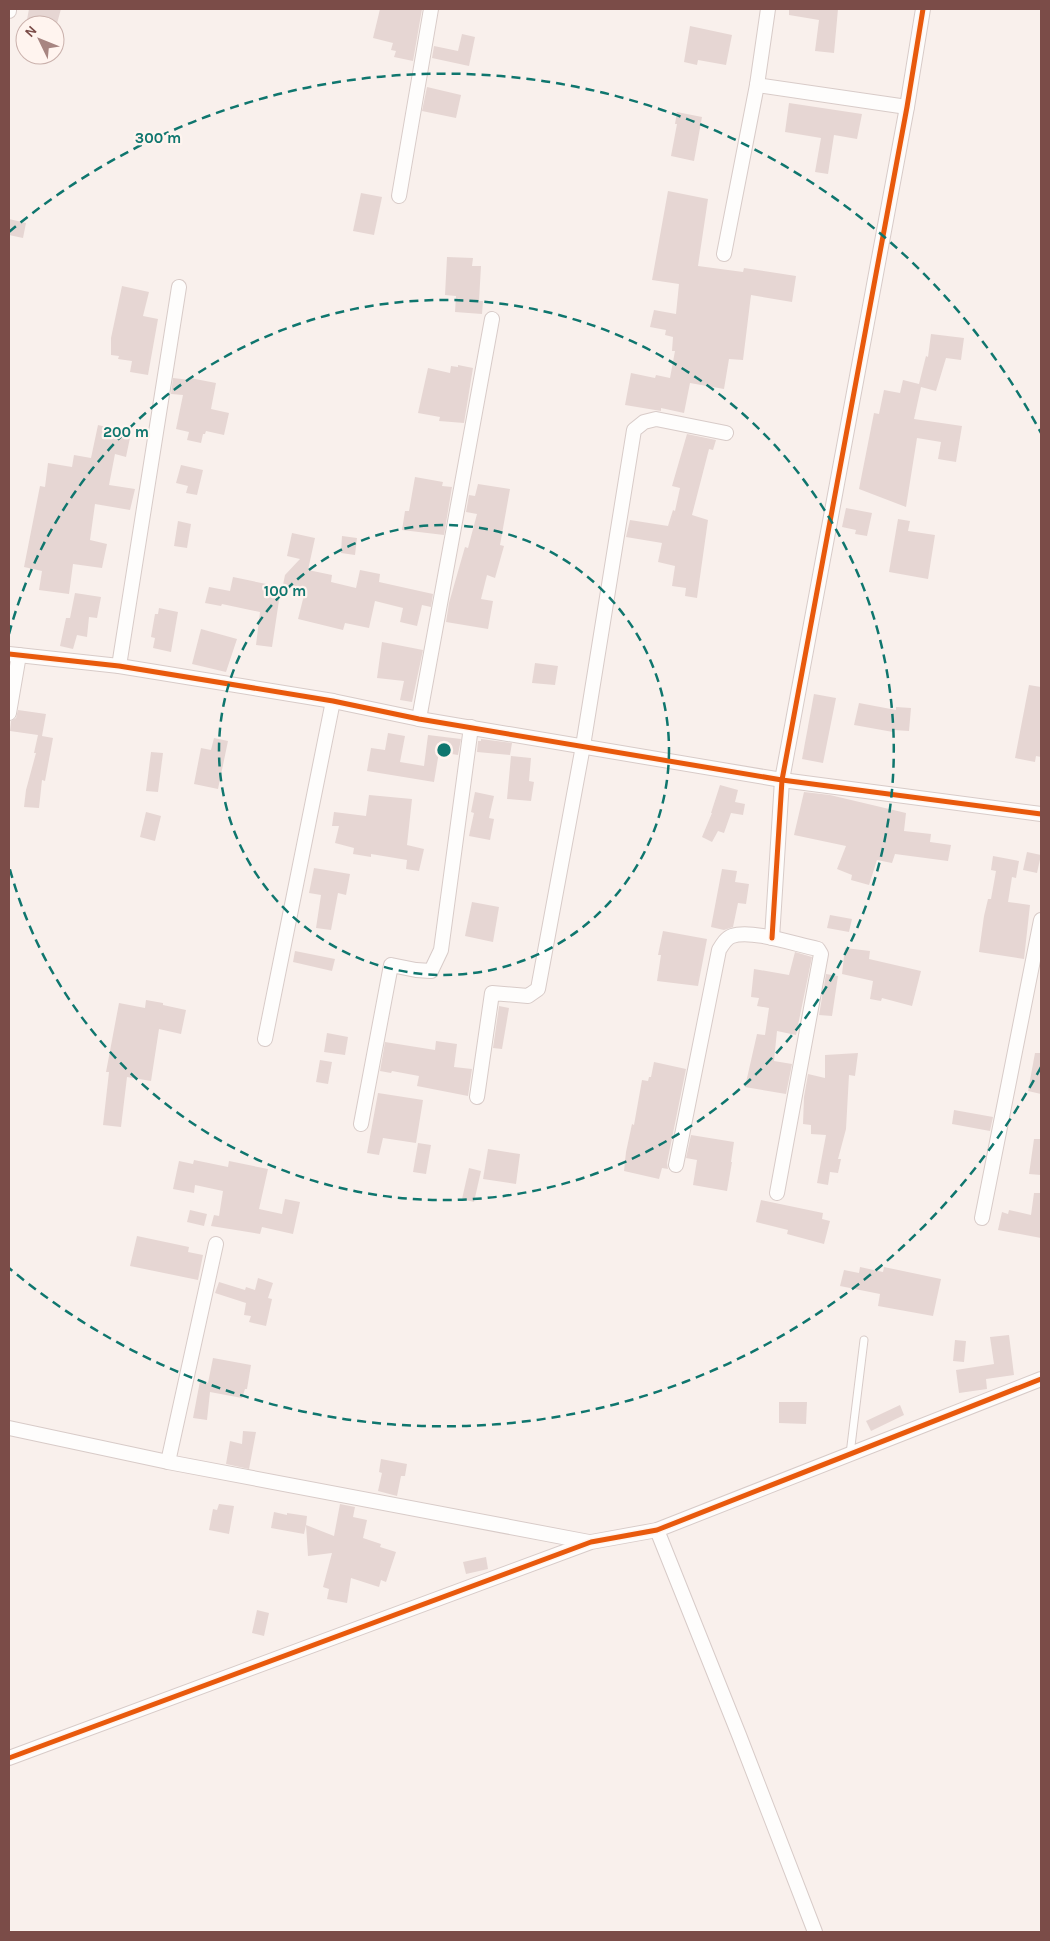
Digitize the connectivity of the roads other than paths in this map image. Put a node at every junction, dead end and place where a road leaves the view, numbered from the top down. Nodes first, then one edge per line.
1 (431, 9) edge
2 (768, 9) edge
3 (923, 9) edge
4 (757, 85) junction
5 (907, 107) junction
6 (399, 196) dead end
7 (724, 254) dead end
8 (179, 287) dead end
9 (492, 320) dead end
10 (726, 433) dead end
11 (14, 655) edge
12 (119, 666) junction
13 (333, 701) junction
14 (9, 713) edge
15 (419, 719) junction
16 (472, 727) junction
17 (582, 746) junction
18 (782, 780) junction
19 (1041, 814) edge
20 (1041, 920) edge
21 (772, 938) junction
22 (265, 1039) dead end
23 (477, 1097) dead end
24 (361, 1124) dead end
25 (676, 1165) dead end
26 (778, 1193) dead end
27 (982, 1218) dead end
28 (216, 1244) dead end
29 (864, 1340) dead end
30 (1041, 1379) edge
31 (9, 1428) edge
32 (850, 1454) junction
33 (168, 1462) junction
34 (658, 1530) junction
35 (591, 1542) junction
36 (9, 1758) edge
37 (815, 1932) edge

1 - 6 street
2 - 4 street
3 - 5 street
4 - 5 street
4 - 7 street
5 - 18 street
8 - 12 street
9 - 15 street
10 - 17 street
11 - 12 street
11 - 14 street
12 - 13 street
13 - 15 street
13 - 22 street
15 - 16 street
16 - 17 street
16 - 24 street
17 - 18 street
17 - 23 street
18 - 19 street
18 - 21 street
20 - 27 street
21 - 25 street
21 - 26 street
28 - 33 street
29 - 32 lane
30 - 32 street
31 - 33 street
32 - 34 street
33 - 35 street
34 - 35 street
34 - 37 street
35 - 36 street

